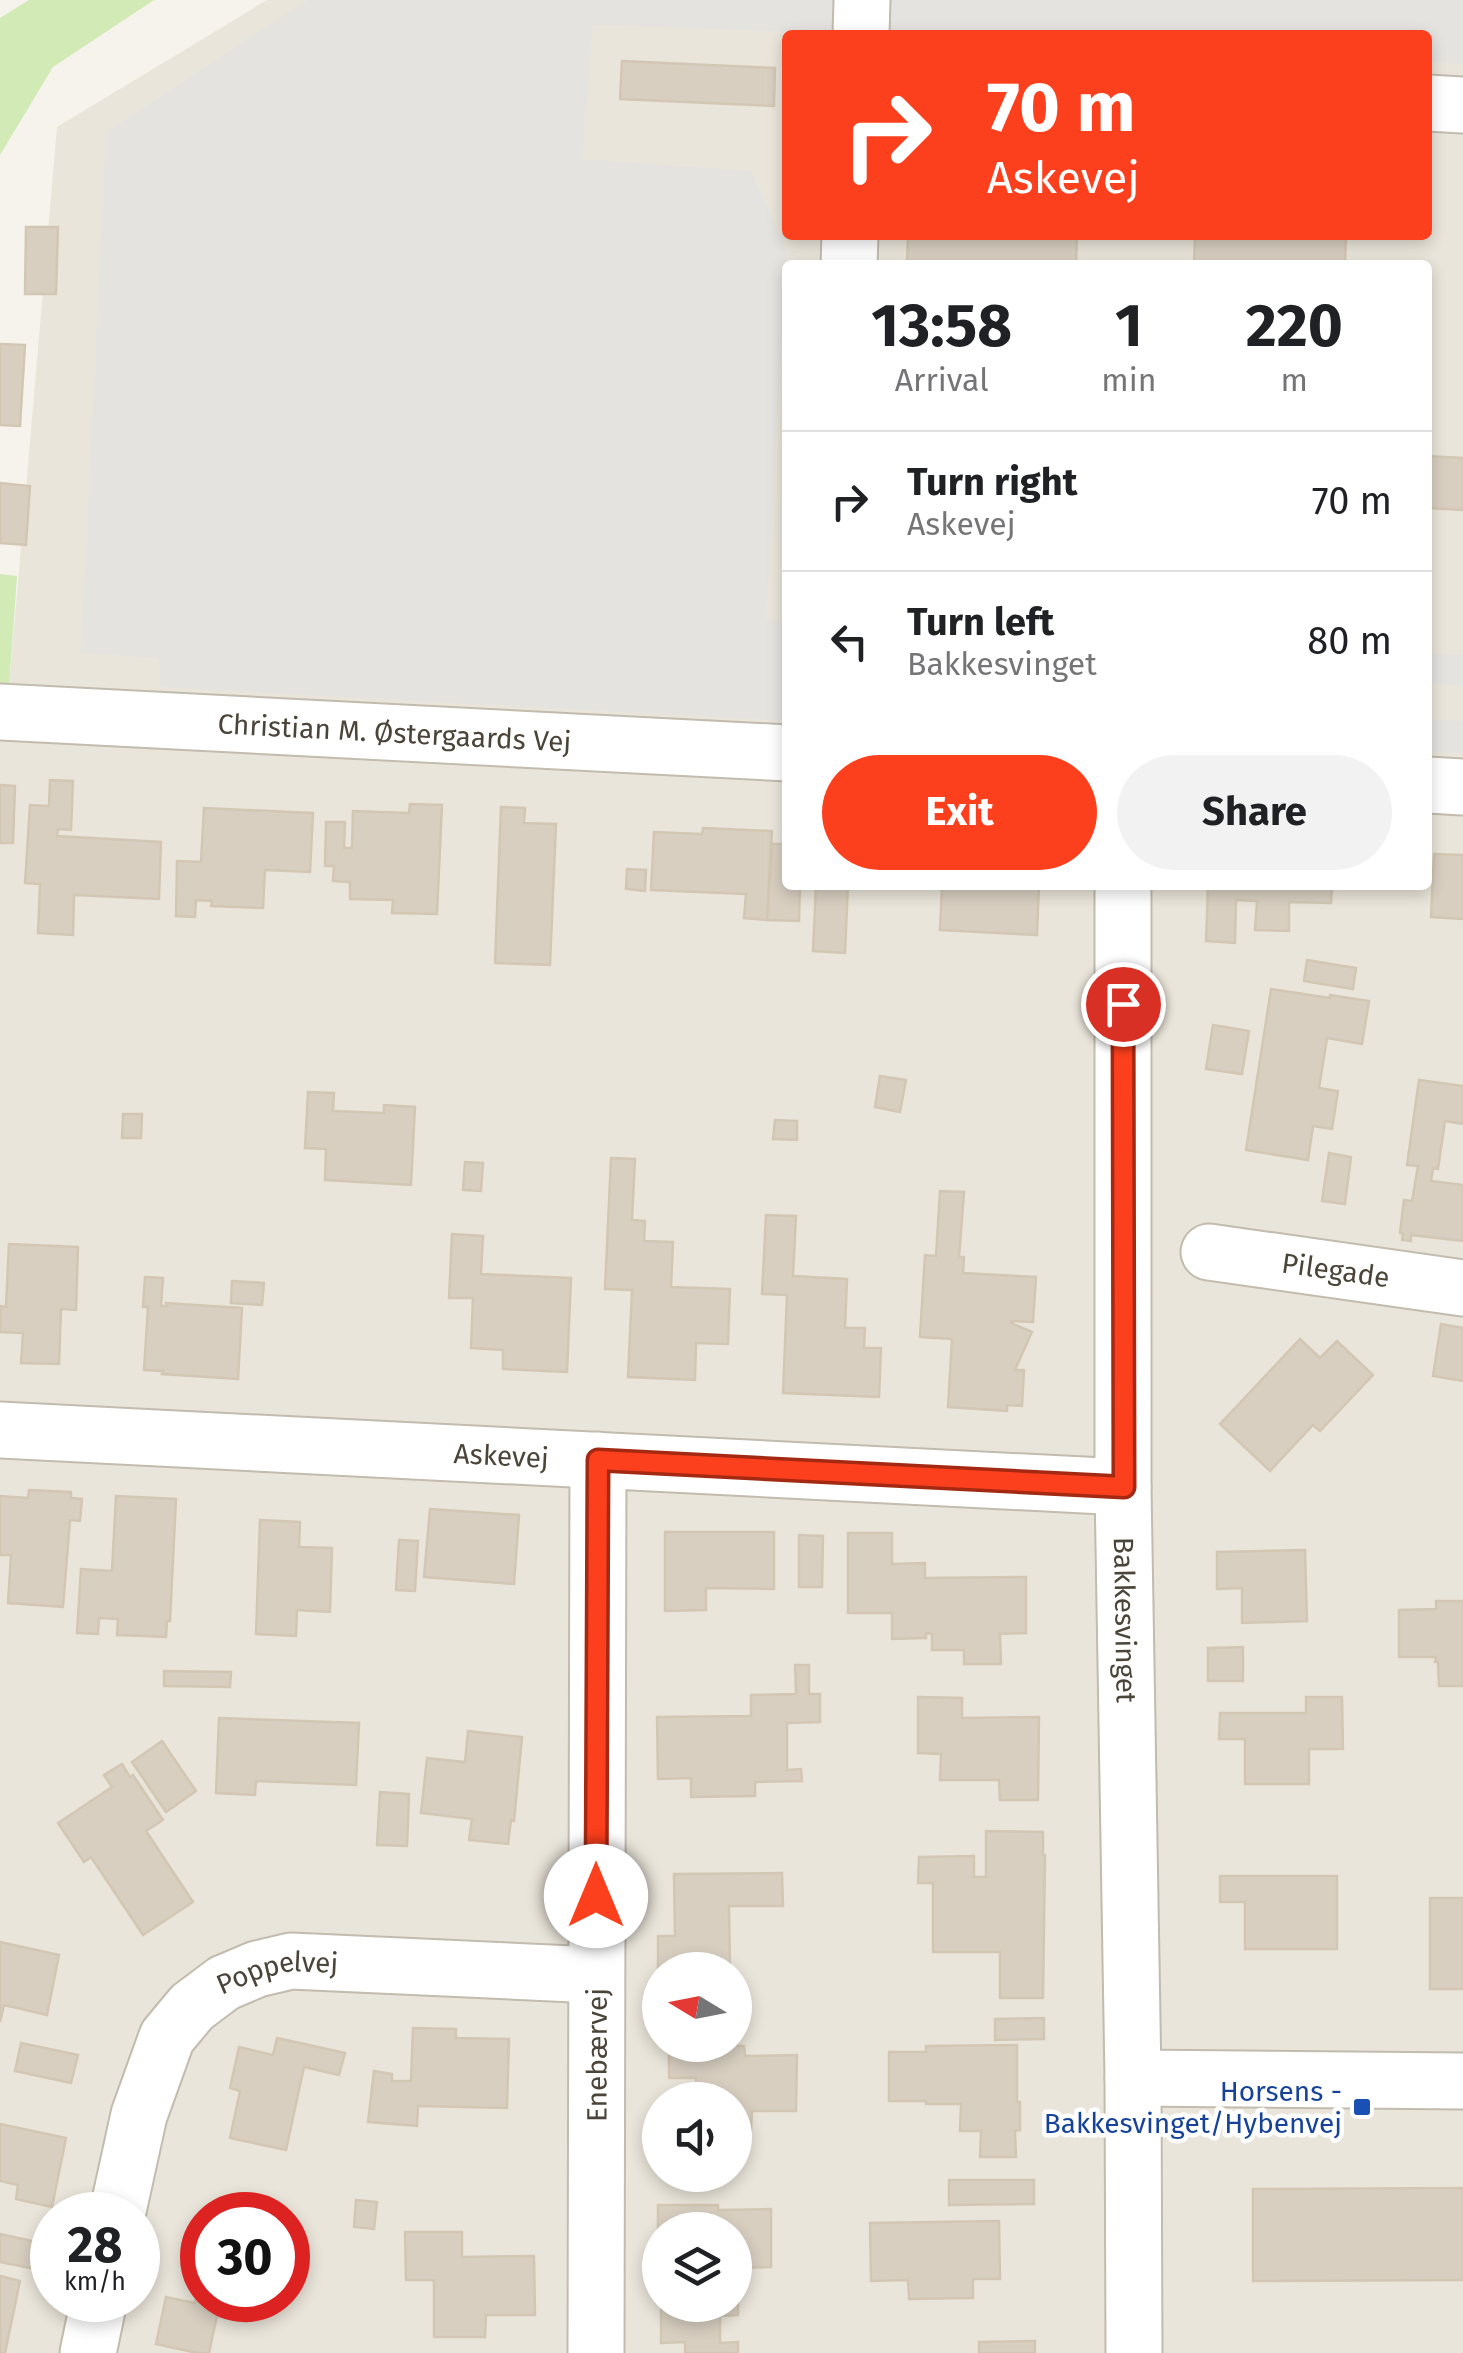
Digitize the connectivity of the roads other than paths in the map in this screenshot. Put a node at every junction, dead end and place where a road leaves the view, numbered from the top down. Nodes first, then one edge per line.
1 (862, 0) edge
2 (861, 30) edge
3 (1432, 103) edge
4 (1463, 105) edge
5 (0, 712) edge
6 (782, 754) edge
7 (1432, 785) edge
8 (1463, 787) edge
9 (1123, 890) edge
10 (1209, 1252) dead end
11 (1463, 1288) edge
12 (0, 1430) edge
13 (598, 1460) junction
14 (1124, 1487) junction
15 (595, 1976) junction
16 (1132, 2078) junction
17 (1463, 2081) edge
18 (122, 2192) edge
19 (94, 2322) edge
20 (88, 2353) edge
21 (596, 2353) edge
22 (1134, 2353) edge

1 - 2 street
3 - 4 street
5 - 6 street, Christian M. Østergaards Vej
7 - 8 street
9 - 14 street, Bakkesvinget
10 - 11 street, Pilegade
12 - 13 street, Askevej
13 - 14 street, Askevej
13 - 15 street, Enebærvej
14 - 16 street, Bakkesvinget
15 - 18 street, Poppelvej
15 - 21 street, Enebærvej
16 - 17 street
16 - 22 street, Bakkesvinget
19 - 20 street

